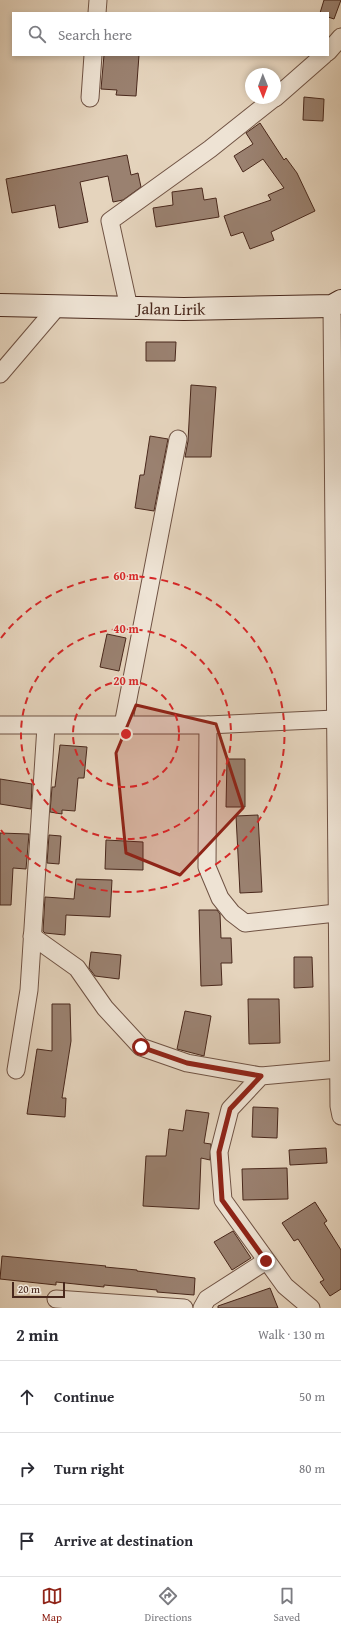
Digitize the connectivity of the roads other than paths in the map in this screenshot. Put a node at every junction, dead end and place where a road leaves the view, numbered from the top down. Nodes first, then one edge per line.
1 (98, 0) edge
2 (97, 12) edge
3 (341, 37) edge
4 (329, 51) edge
5 (93, 56) edge
6 (323, 56) edge
7 (281, 93) edge
8 (90, 98) dead end
9 (267, 104) edge
10 (337, 304) edge
11 (0, 305) edge
12 (58, 306) junction
13 (129, 308) junction
14 (0, 374) edge
15 (178, 439) dead end
16 (335, 719) junction
17 (0, 725) edge
18 (123, 725) junction
19 (208, 725) junction
20 (46, 726) junction
21 (336, 913) junction
22 (32, 936) junction
23 (339, 981) edge
24 (338, 1069) junction
25 (16, 1070) dead end
26 (261, 1076) junction
27 (341, 1116) edge
28 (266, 1261) junction
29 (56, 1299) dead end
30 (184, 1308) edge
31 (202, 1308) edge
32 (311, 1308) edge

1 - 2 street
3 - 4 street
5 - 8 street
6 - 7 street
9 - 13 street
10 - 13 main road, Jalan Lirik
10 - 16 street
11 - 12 main road, Jalan Lirik
12 - 13 main road, Jalan Lirik
12 - 14 street
15 - 18 street
16 - 19 street
16 - 21 street
17 - 20 street
18 - 19 street
18 - 20 street
19 - 21 street
20 - 22 street
21 - 23 street
22 - 25 street
22 - 26 street
23 - 24 street
24 - 26 street
24 - 27 street
26 - 28 street
28 - 31 street
28 - 32 street
29 - 30 street

